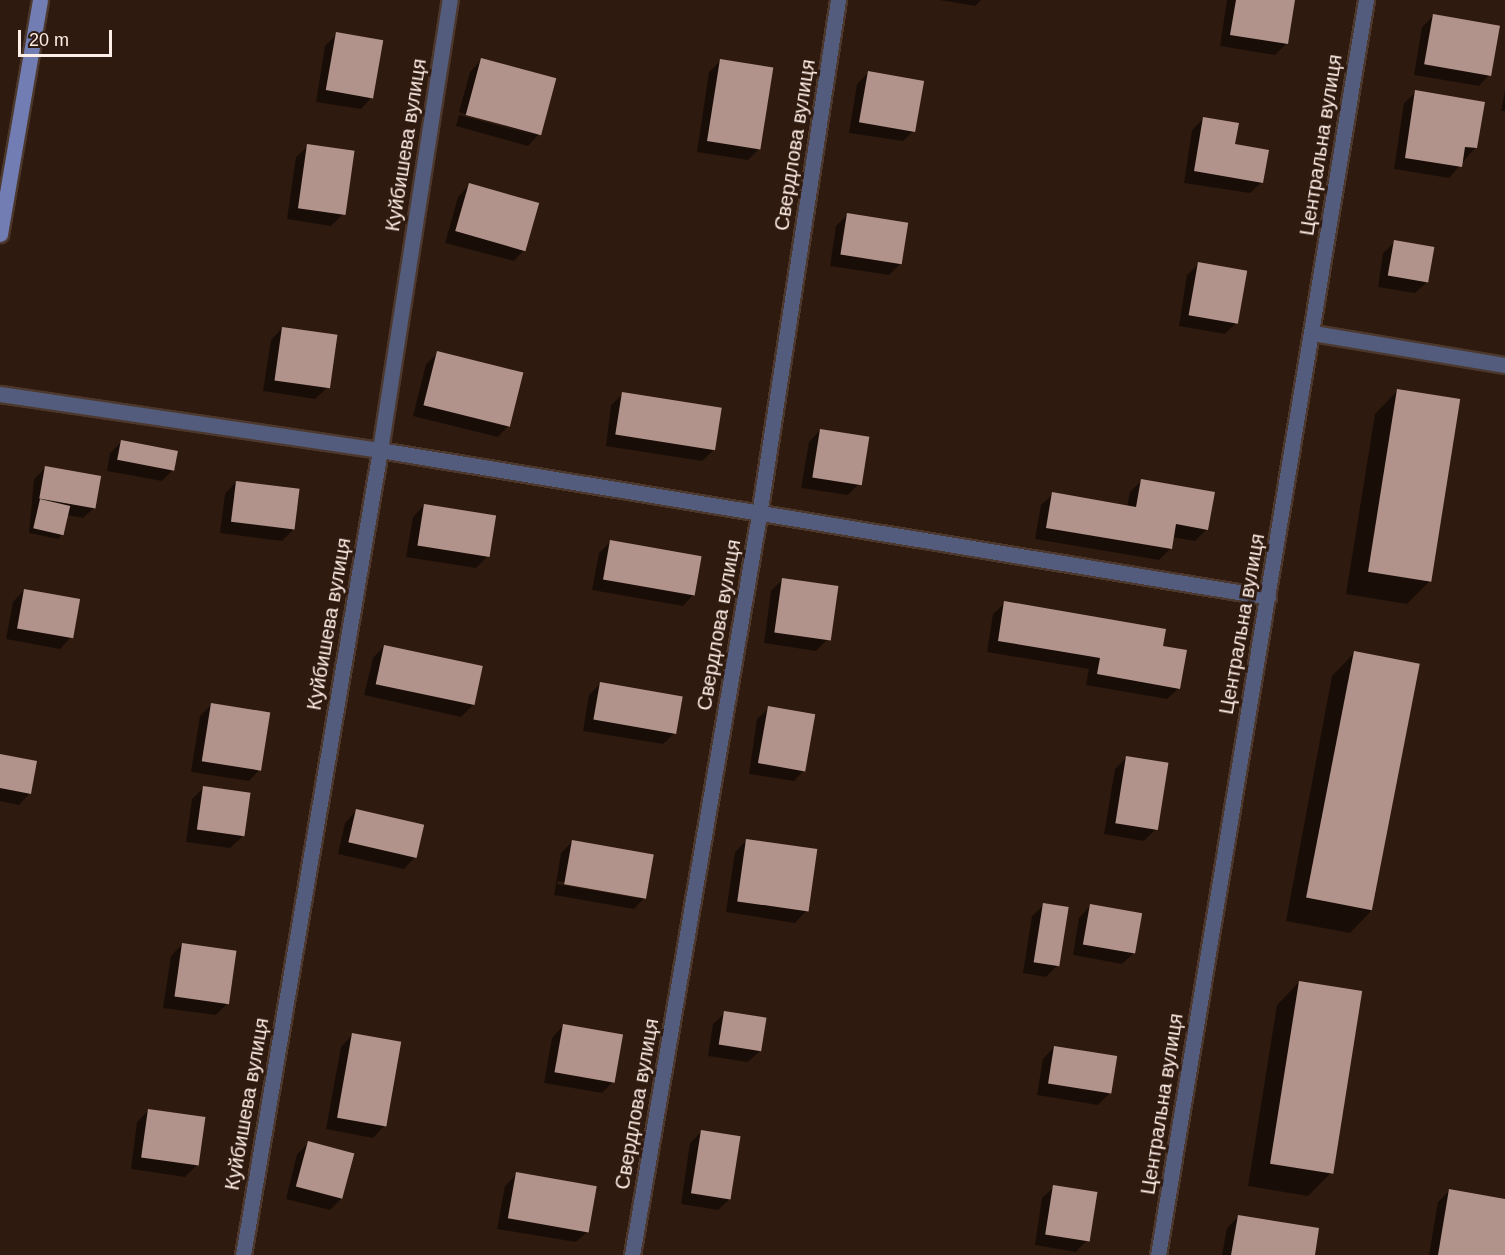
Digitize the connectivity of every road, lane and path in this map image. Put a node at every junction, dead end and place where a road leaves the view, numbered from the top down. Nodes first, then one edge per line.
1 (40, 0) edge
2 (450, 0) edge
3 (838, 0) edge
4 (1366, 0) edge
5 (0, 234) edge
6 (1313, 333) junction
7 (1505, 365) edge
8 (0, 394) edge
9 (380, 450) junction
10 (759, 515) junction
11 (1268, 597) junction
12 (243, 1255) edge
13 (632, 1255) edge
14 (1158, 1255) edge

1 - 5 main road
2 - 9 street, Куйбишева вулиця
3 - 10 street, Свердлова вулиця
4 - 6 street, Центральна вулиця
6 - 7 street
6 - 11 street, Центральна вулиця
8 - 9 street
9 - 10 street
9 - 12 street, Куйбишева вулиця
10 - 11 street
10 - 13 street, Свердлова вулиця
11 - 14 street, Центральна вулиця

